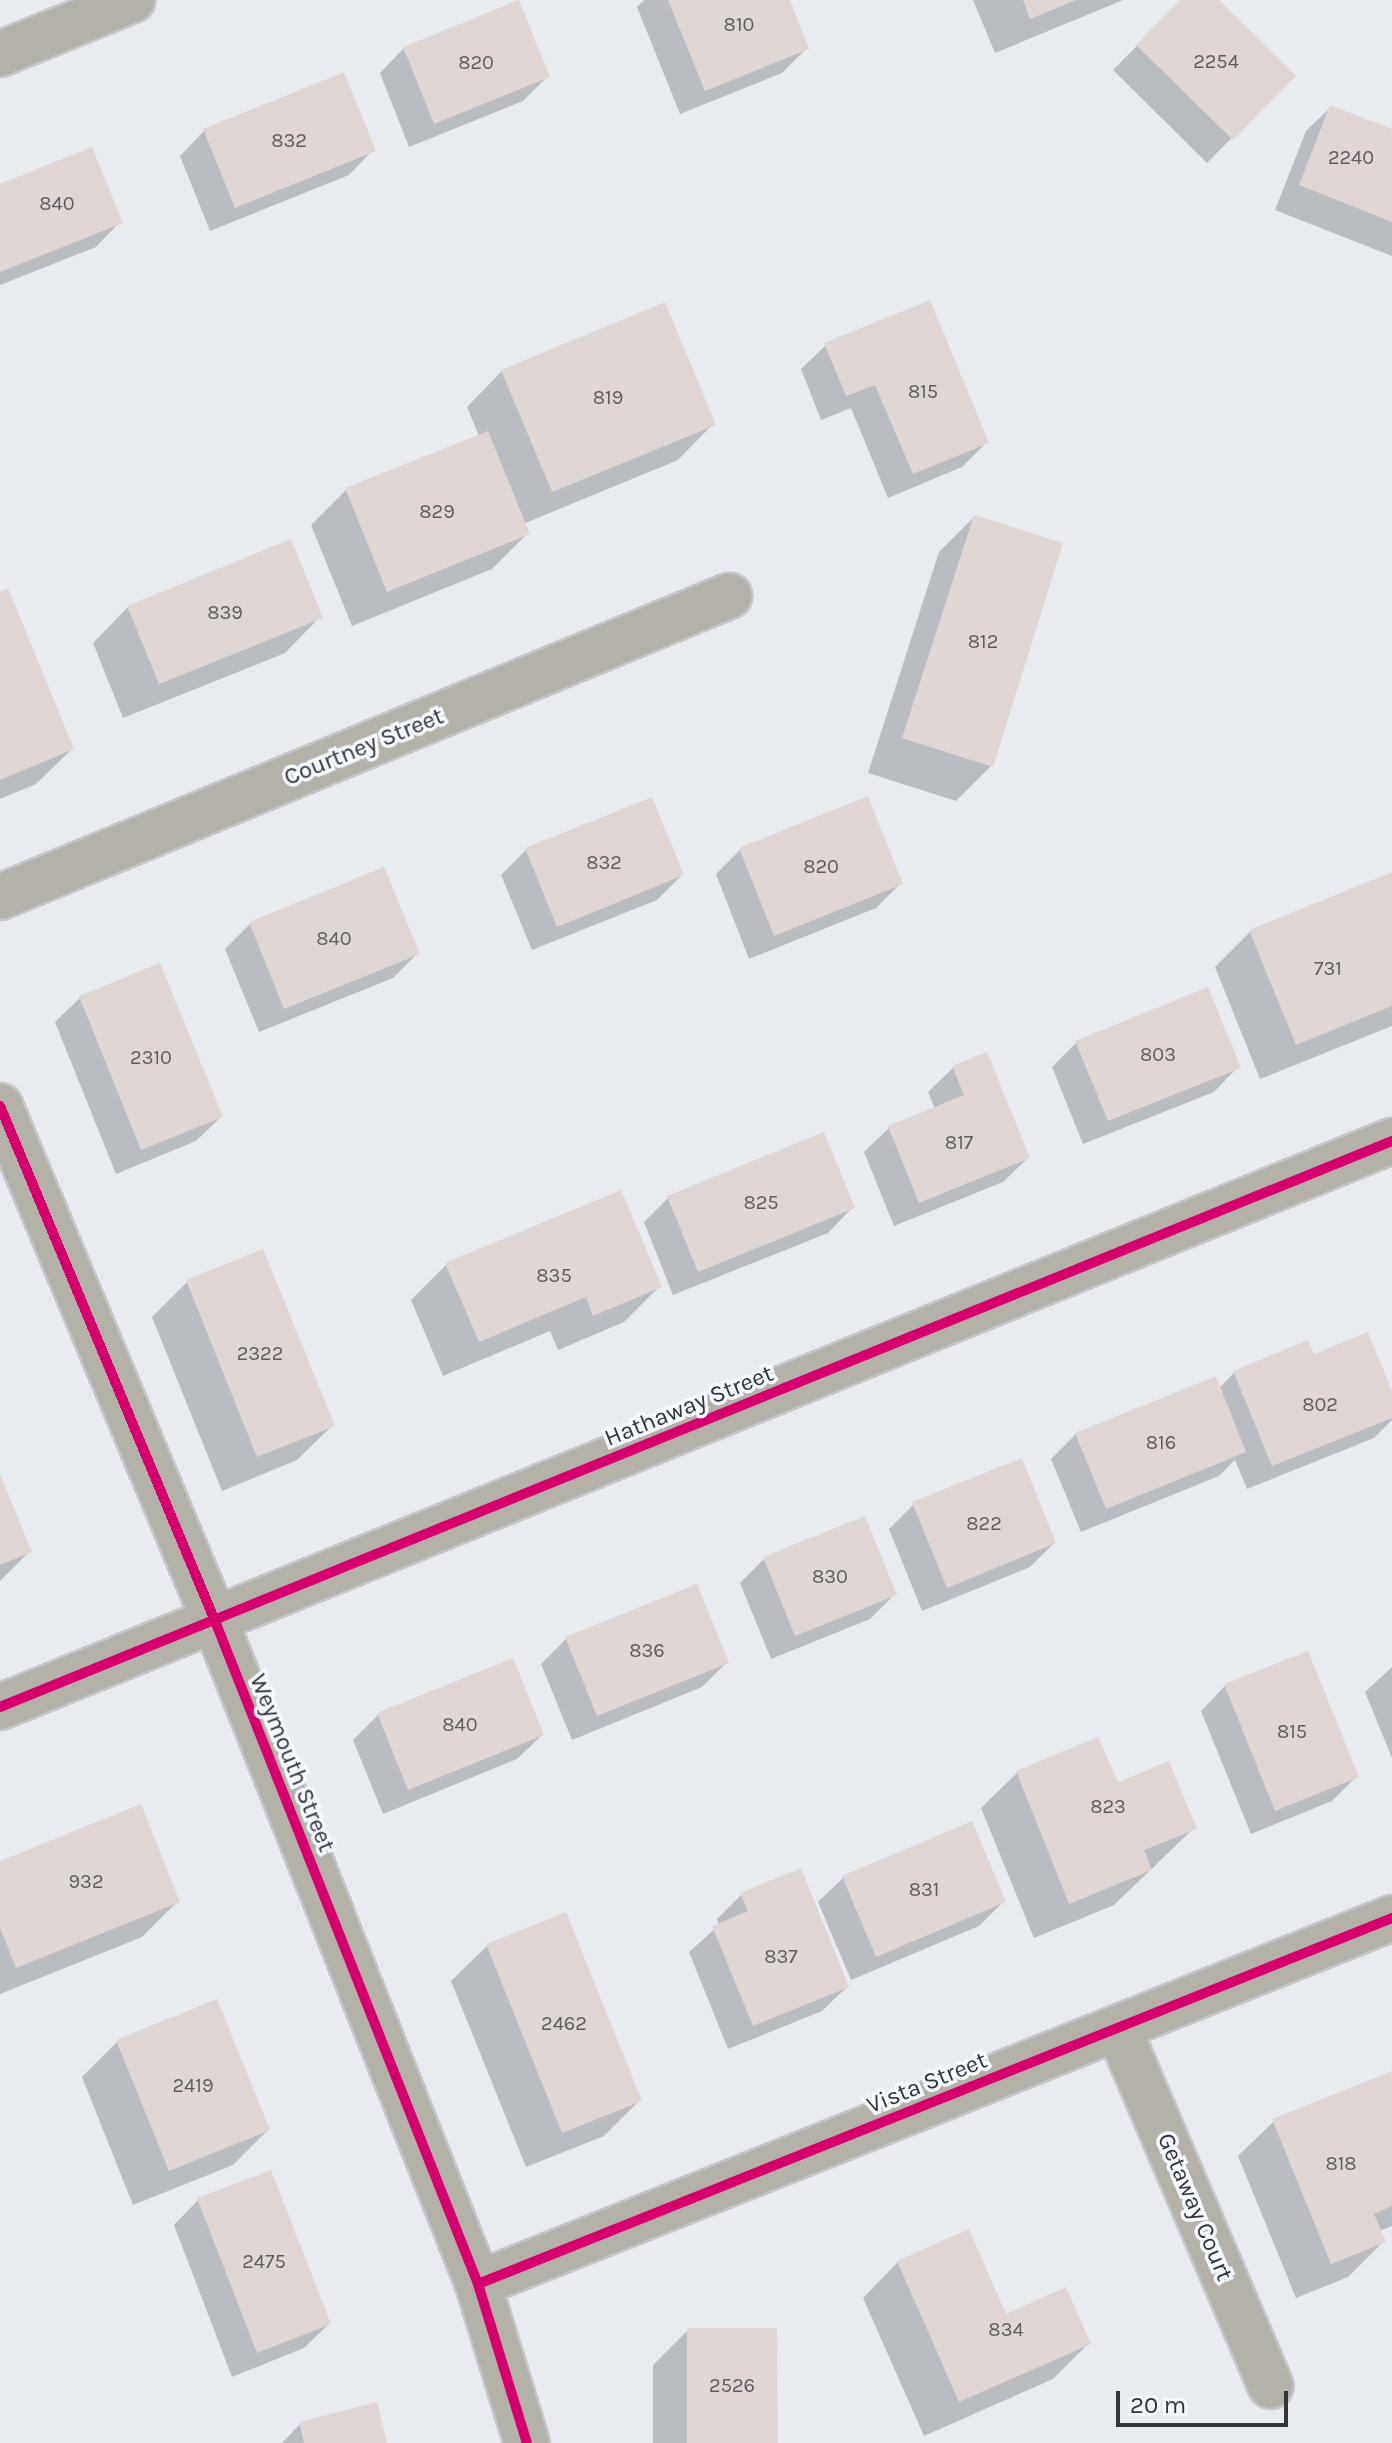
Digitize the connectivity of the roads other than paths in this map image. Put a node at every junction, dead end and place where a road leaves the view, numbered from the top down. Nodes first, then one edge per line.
1 (132, 0) edge
2 (0, 54) edge
3 (729, 596) dead end
4 (0, 897) edge
5 (0, 1106) edge
6 (1392, 1141) edge
7 (215, 1621) junction
8 (0, 1707) edge
9 (1392, 1918) edge
10 (1118, 2028) junction
11 (478, 2284) junction
12 (1271, 2386) dead end
13 (527, 2443) edge

1 - 2 street
3 - 4 street, Courtney Street
5 - 7 street, Weymouth Street
6 - 7 street, Hathaway Street
7 - 8 street, Hathaway Street
7 - 11 street, Weymouth Street
9 - 10 street, Vista Street
10 - 11 street, Vista Street
10 - 12 street, Getaway Court
11 - 13 street, Weymouth Street

